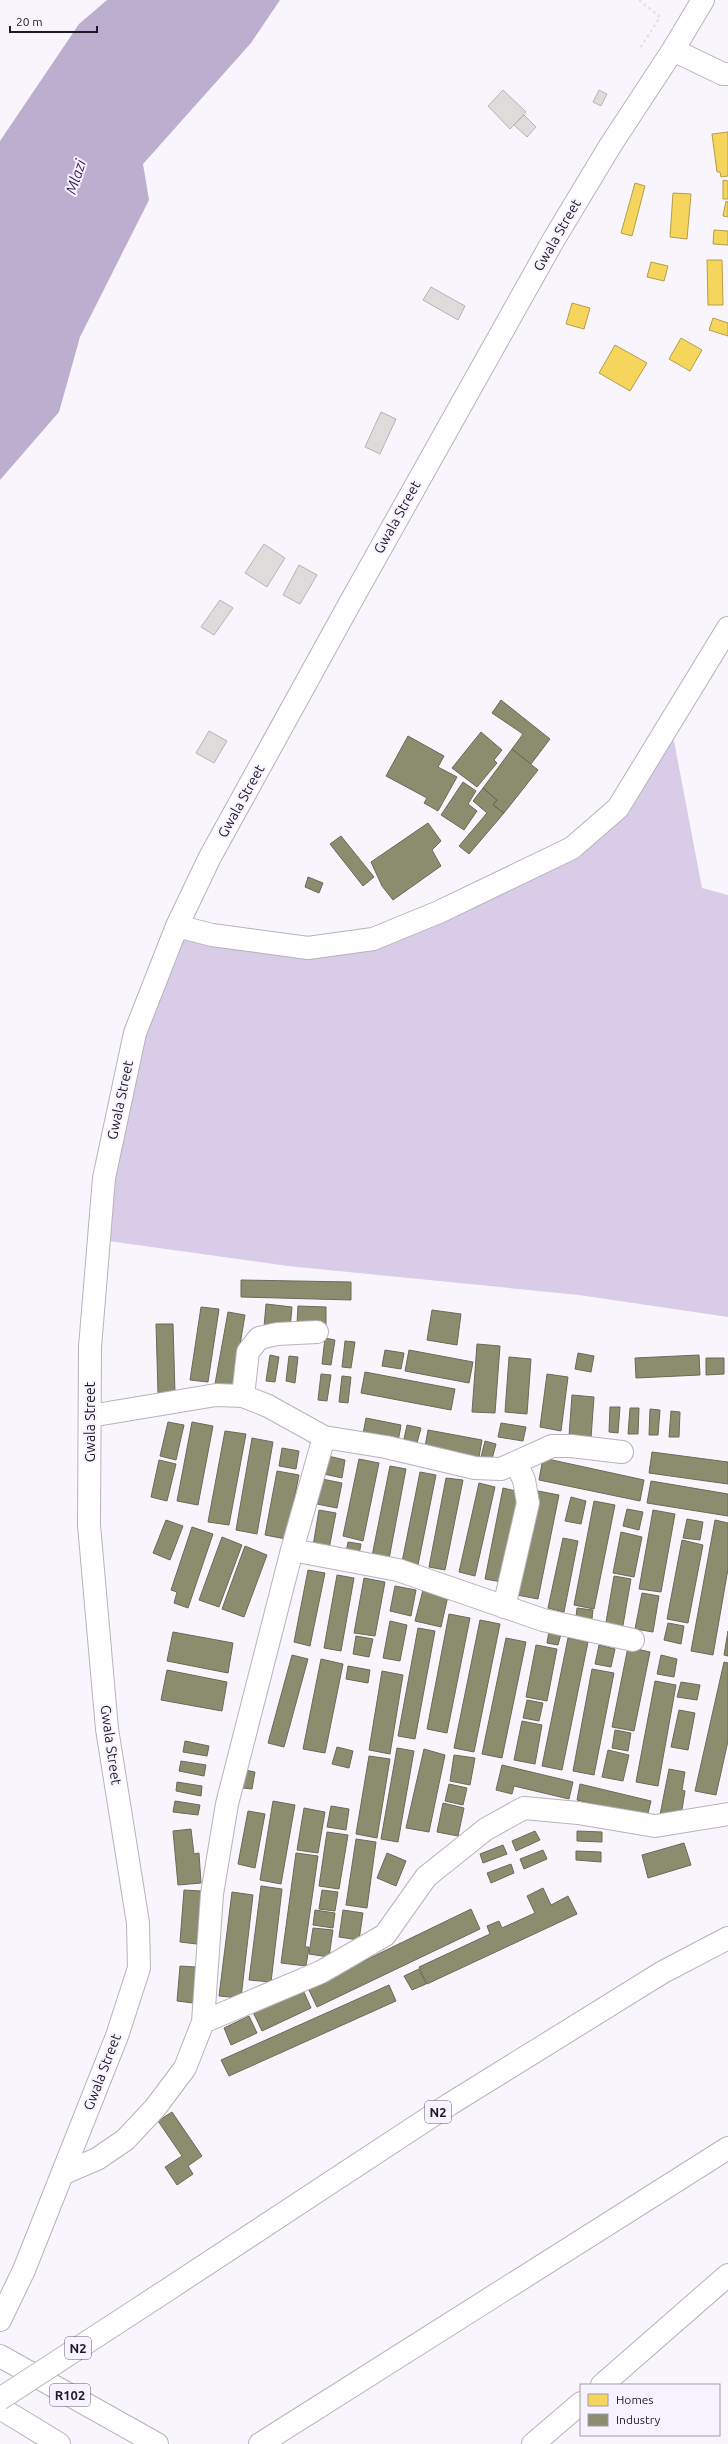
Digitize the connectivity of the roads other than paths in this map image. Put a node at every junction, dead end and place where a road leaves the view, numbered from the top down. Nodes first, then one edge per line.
1 (703, 0) edge
2 (673, 50) junction
3 (728, 74) edge
4 (728, 628) edge
5 (177, 926) junction
6 (317, 1332) dead end
7 (243, 1396) junction
8 (90, 1416) junction
9 (324, 1437) junction
10 (622, 1452) dead end
11 (516, 1463) junction
12 (292, 1550) junction
13 (504, 1607) junction
14 (633, 1640) dead end
15 (728, 1814) edge
16 (728, 1938) edge
17 (203, 2022) junction
18 (728, 2148) edge
19 (62, 2174) junction
20 (728, 2275) edge
21 (0, 2320) edge
22 (0, 2356) edge
23 (603, 2384) edge
24 (0, 2399) edge
25 (580, 2404) edge
26 (0, 2408) edge
27 (59, 2444) edge
28 (157, 2444) edge
29 (260, 2444) edge
30 (533, 2444) edge

1 - 2 main road, Gwala Street
2 - 3 main road
2 - 5 main road, Gwala Street
4 - 5 main road
5 - 8 main road, Gwala Street
6 - 7 main road
7 - 8 main road
7 - 9 main road
8 - 19 main road, Gwala Street
9 - 11 main road
9 - 12 main road
10 - 11 main road
11 - 13 main road
12 - 13 main road
12 - 17 main road
13 - 14 main road
15 - 17 main road
16 - 24 main road, N2, bridge
17 - 19 main road
18 - 29 main road
19 - 21 main road, Gwala Street
20 - 23 main road
22 - 28 main road, R102
25 - 30 main road
26 - 27 main road

